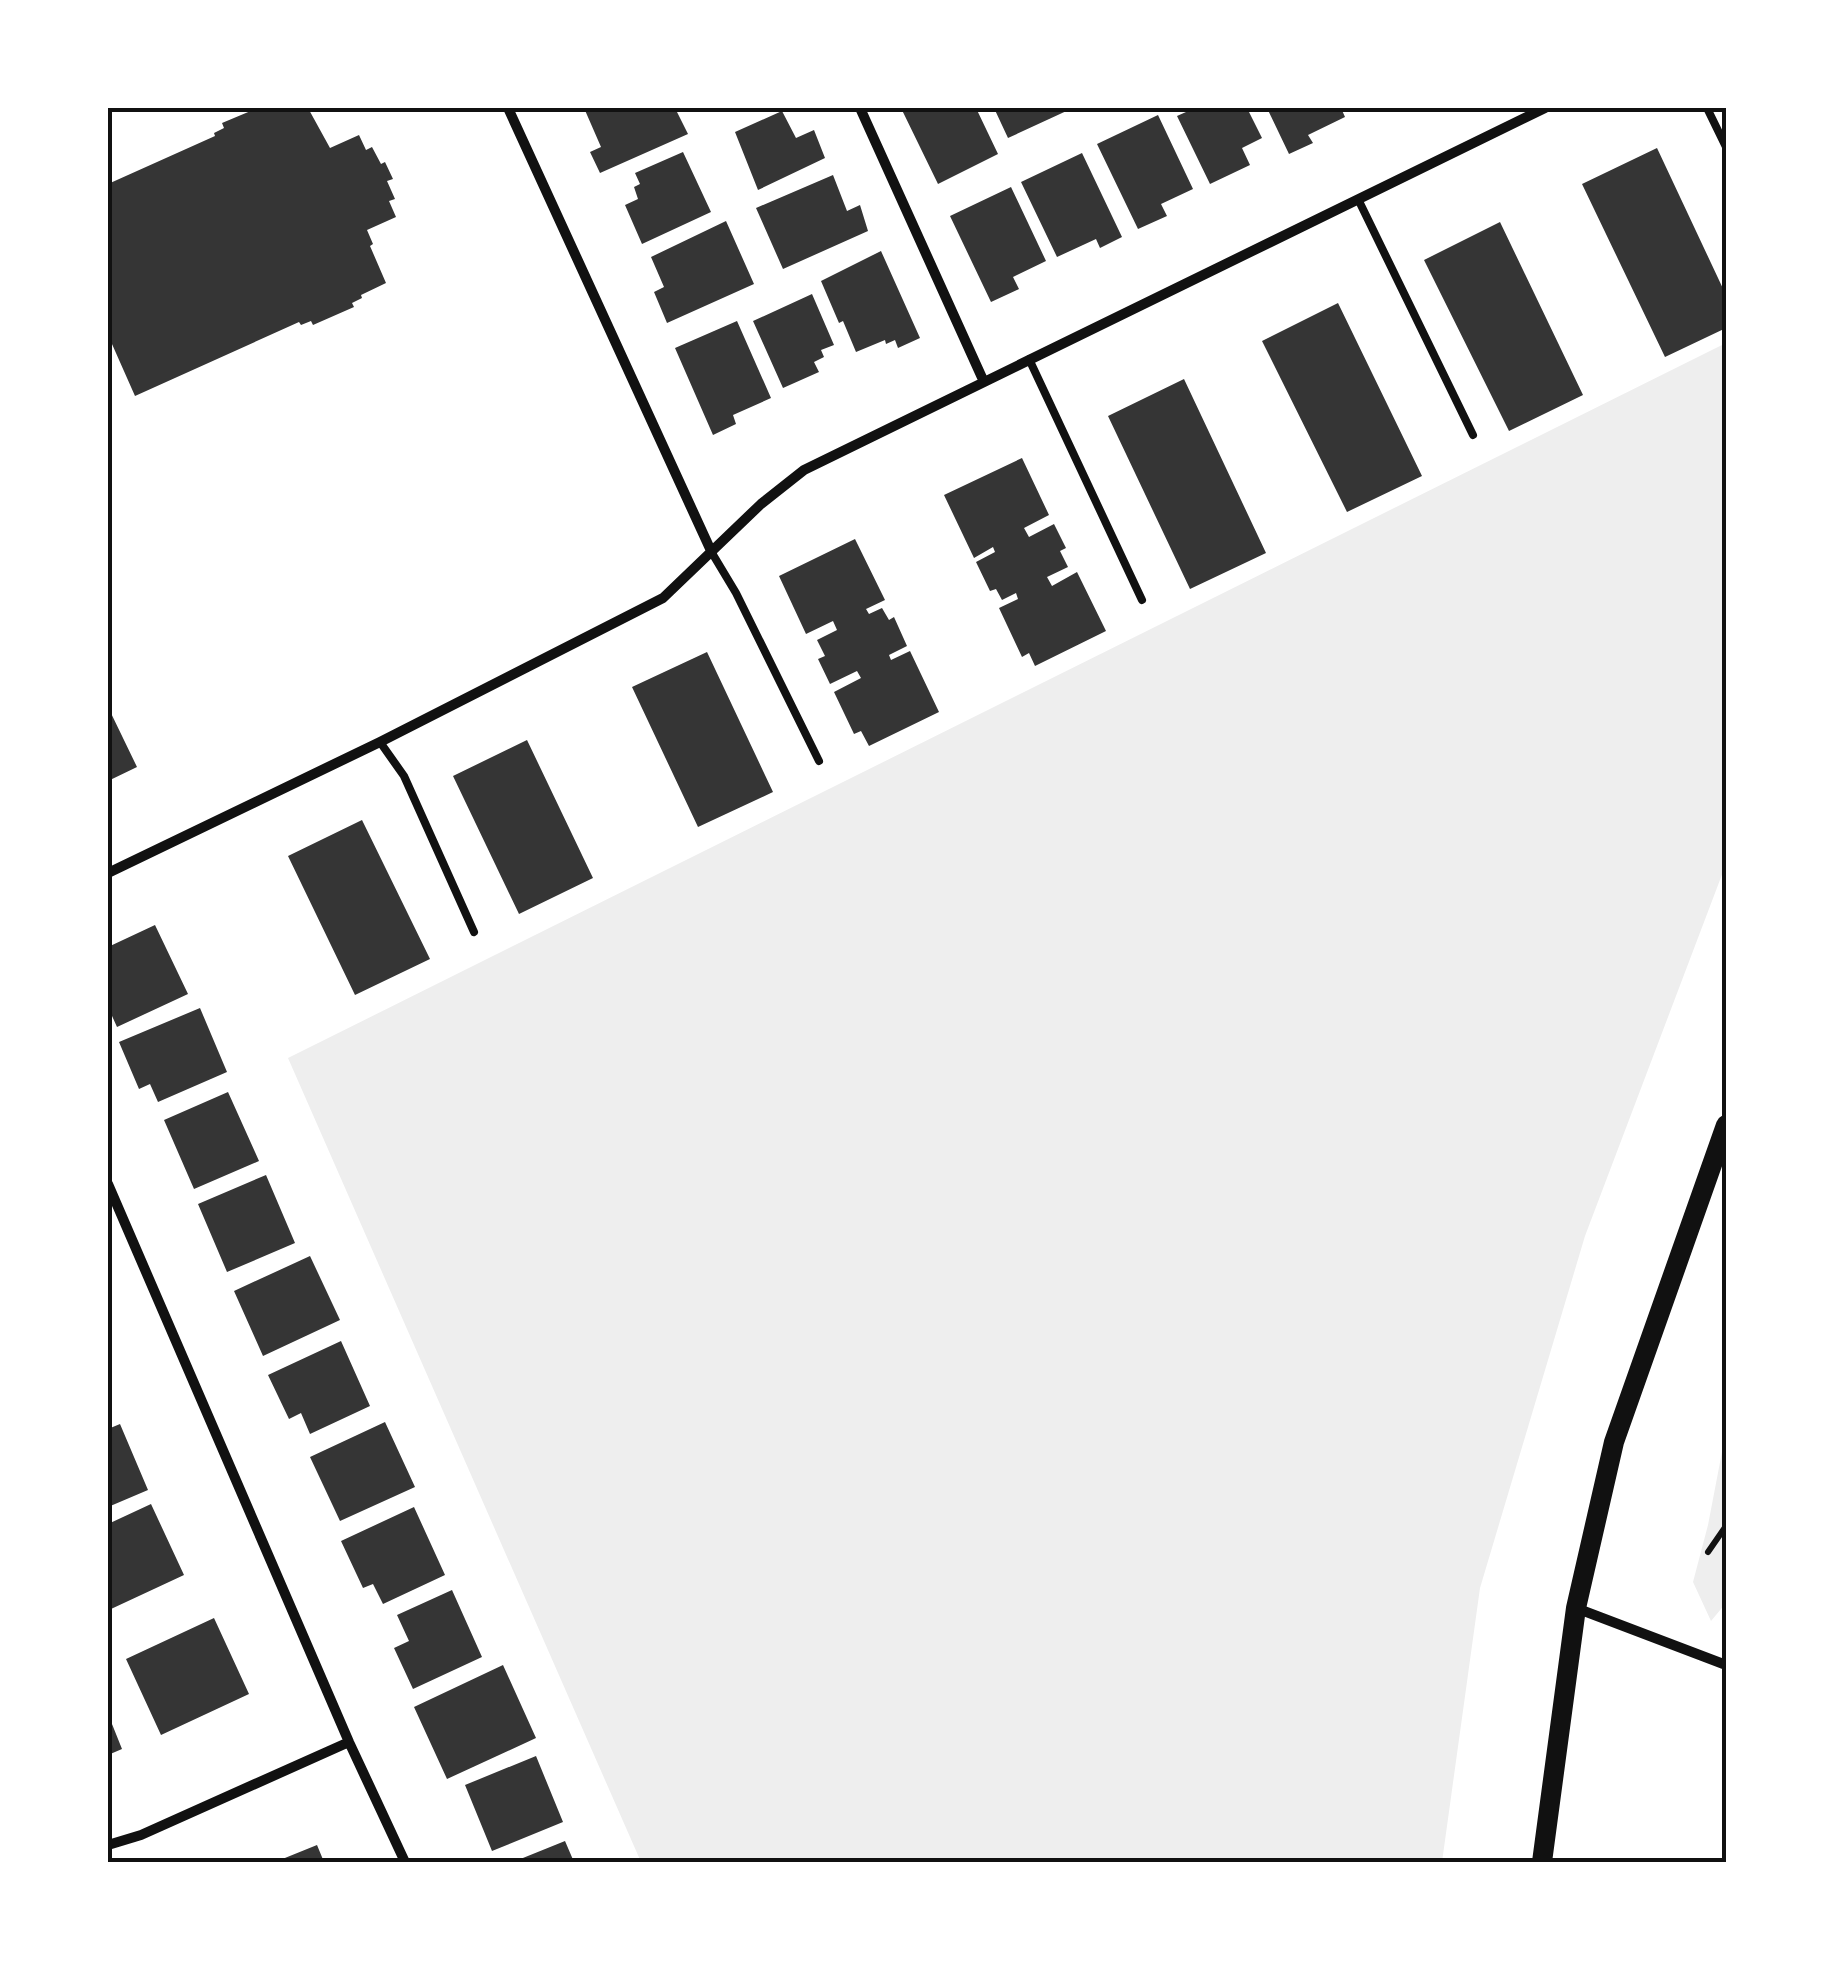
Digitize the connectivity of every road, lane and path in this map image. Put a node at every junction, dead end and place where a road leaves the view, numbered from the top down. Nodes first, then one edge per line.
1 (508, 108) edge
2 (860, 108) edge
3 (1546, 108) edge
4 (1707, 108) edge
5 (1726, 147) edge
6 (1358, 199) junction
7 (1029, 359) junction
8 (984, 382) junction
9 (1473, 435) dead end
10 (712, 554) junction
11 (1142, 600) dead end
12 (380, 742) junction
13 (819, 760) dead end
14 (108, 873) edge
15 (474, 932) dead end
16 (1726, 1125) edge
17 (108, 1184) edge
18 (1726, 1526) edge
19 (1708, 1552) dead end
20 (1576, 1608) junction
21 (1726, 1665) edge
22 (349, 1742) junction
23 (108, 1845) edge
24 (405, 1862) edge
25 (1542, 1862) edge

1 - 10 street
2 - 8 street
3 - 6 street
4 - 5 lane
6 - 7 street
6 - 9 lane
7 - 8 street
7 - 11 lane
8 - 10 street
10 - 12 street
10 - 13 lane
12 - 14 street
12 - 15 lane
16 - 20 main road
17 - 22 street
18 - 19 path
20 - 21 street
20 - 25 main road
22 - 23 street
22 - 24 street

